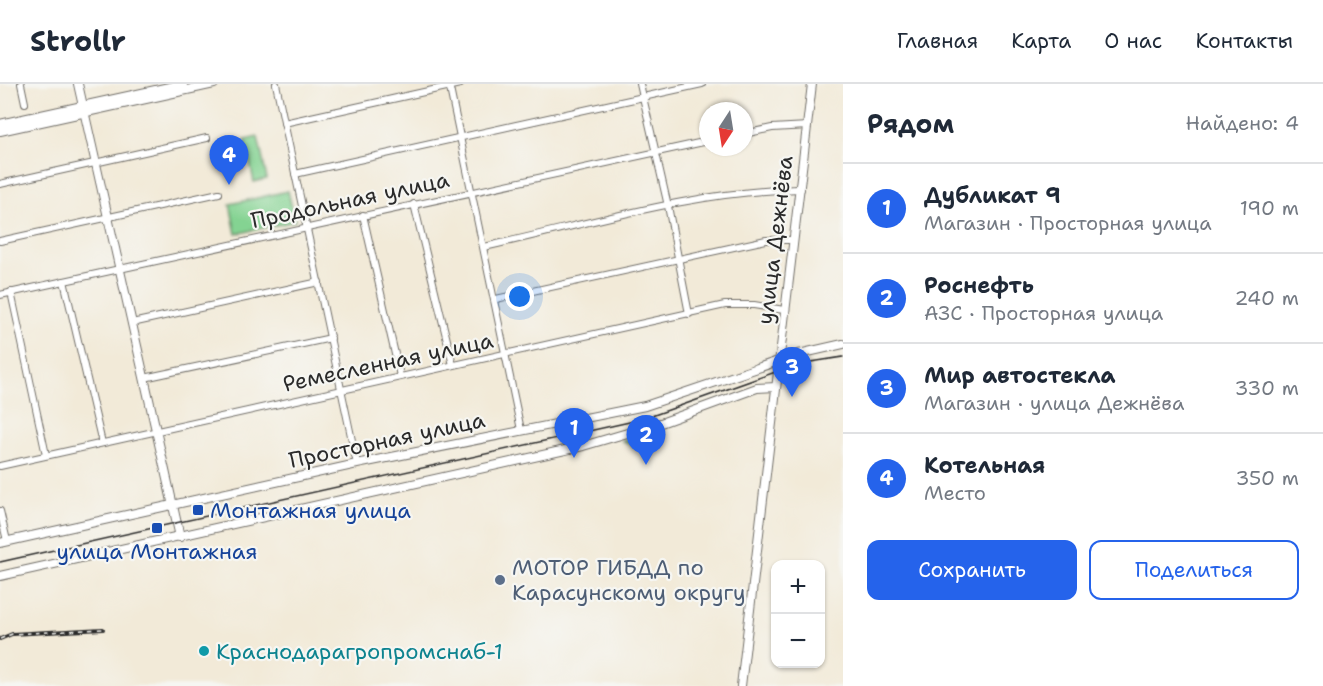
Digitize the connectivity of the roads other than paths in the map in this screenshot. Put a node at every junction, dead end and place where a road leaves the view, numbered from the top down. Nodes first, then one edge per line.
1 (21, 84) edge
2 (78, 84) edge
3 (183, 84) edge
4 (214, 84) edge
5 (276, 84) edge
6 (460, 84) edge
7 (640, 84) edge
8 (702, 84) edge
9 (812, 84) edge
10 (449, 85) edge
11 (643, 97) junction
12 (25, 103) dead end
13 (84, 109) junction
14 (284, 123) junction
15 (0, 124) edge
16 (808, 126) junction
17 (0, 131) edge
18 (753, 132) edge
19 (207, 138) dead end
20 (459, 138) junction
21 (699, 143) edge
22 (656, 152) junction
23 (96, 162) junction
24 (296, 174) junction
25 (0, 184) edge
26 (801, 189) junction
27 (470, 192) junction
28 (219, 194) dead end
29 (414, 204) junction
30 (668, 206) junction
31 (363, 215) junction
32 (107, 216) junction
33 (307, 227) junction
34 (794, 240) junction
35 (0, 241) edge
36 (484, 248) junction
37 (677, 259) junction
38 (120, 268) junction
39 (64, 281) junction
40 (319, 282) junction
41 (10, 292) junction
42 (0, 295) edge
43 (496, 299) junction
44 (784, 310) junction
45 (688, 314) junction
46 (132, 323) junction
47 (331, 338) junction
48 (843, 344) edge
49 (507, 355) junction
50 (778, 361) junction
51 (453, 365) junction
52 (400, 376) junction
53 (144, 378) junction
54 (776, 387) junction
55 (342, 390) junction
56 (521, 430) junction
57 (156, 432) junction
58 (102, 443) junction
59 (46, 455) junction
60 (357, 464) junction
61 (0, 466) edge
62 (173, 506) junction
63 (0, 511) edge
64 (180, 537) junction
65 (3, 542) edge
66 (0, 576) edge
67 (741, 686) edge

1 - 12 street
2 - 13 street
3 - 13 street
4 - 13 street
5 - 14 street
6 - 10 street
7 - 11 street
8 - 11 street
9 - 16 street, улица Дежнёва
10 - 14 street
10 - 20 street
11 - 20 street
11 - 22 street
13 - 15 street
13 - 17 street
13 - 23 street
14 - 24 street
16 - 18 street
16 - 26 street, улица Дежнёва
19 - 23 street
20 - 24 street
20 - 27 street
21 - 22 street, Продольная улица
22 - 27 street, Продольная улица
22 - 30 street
23 - 25 street
23 - 32 street
24 - 33 street
26 - 30 street
26 - 34 street, улица Дежнёва
27 - 29 street, Продольная улица
27 - 36 street
28 - 32 street
29 - 31 street, Продольная улица
29 - 51 street
30 - 36 street
30 - 37 street
31 - 33 street, Продольная улица
31 - 52 street
32 - 35 street
32 - 38 street
33 - 38 street, Продольная улица
33 - 40 street
34 - 37 street
34 - 44 street, улица Дежнёва
36 - 43 street
37 - 43 street
37 - 45 street
38 - 39 street, Продольная улица
38 - 46 street
39 - 41 street, Продольная улица
39 - 58 street
40 - 46 street
40 - 47 street
41 - 42 street, Продольная улица
41 - 59 street
43 - 49 street
44 - 45 street, Ремесленная улица
44 - 50 street, улица Дежнёва
45 - 49 street, Ремесленная улица
46 - 53 street
47 - 53 street
47 - 55 street
48 - 50 street, Просторная улица
49 - 51 street, Ремесленная улица
49 - 56 street
50 - 54 street, улица Дежнёва
50 - 56 street, Просторная улица
51 - 52 street, Ремесленная улица
52 - 55 street, Ремесленная улица
53 - 57 street
54 - 64 street
54 - 67 street, улица Дежнёва
55 - 57 street, Ремесленная улица
55 - 60 street
56 - 60 street, Просторная улица
57 - 58 street, Ремесленная улица
57 - 62 street
58 - 59 street, Ремесленная улица
59 - 61 street, Ремесленная улица
60 - 62 street, Просторная улица
62 - 64 street
62 - 65 street, Просторная улица
63 - 65 street
64 - 66 street

